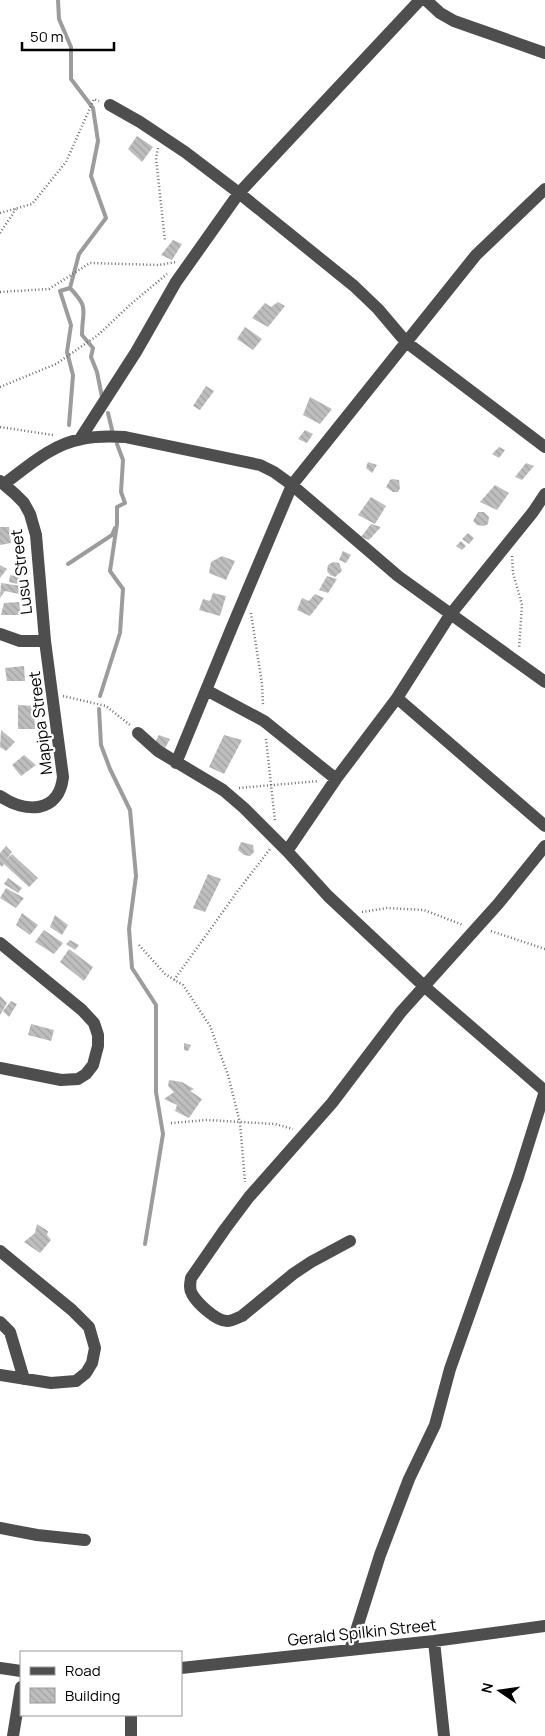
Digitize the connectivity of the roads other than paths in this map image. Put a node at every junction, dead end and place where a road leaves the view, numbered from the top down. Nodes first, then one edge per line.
1 (420, 0) edge
2 (426, 0) edge
3 (545, 53) edge
4 (110, 105) road end
5 (239, 193) junction
6 (542, 197) edge
7 (406, 342) junction
8 (80, 439) junction
9 (545, 446) edge
10 (2, 483) edge
11 (292, 485) junction
12 (545, 494) edge
13 (450, 615) junction
14 (0, 634) edge
15 (45, 641) junction
16 (545, 682) edge
17 (206, 690) junction
18 (397, 698) junction
19 (138, 733) road end
20 (176, 763) junction
21 (336, 779) junction
22 (0, 796) edge
23 (545, 826) edge
24 (545, 846) edge
25 (287, 850) junction
26 (0, 943) edge
27 (424, 988) junction
28 (0, 1068) edge
29 (545, 1091) edge
30 (350, 1240) dead end
31 (0, 1251) edge
32 (0, 1322) edge
33 (0, 1375) edge
34 (24, 1379) junction
35 (0, 1528) edge
36 (85, 1540) dead end
37 (545, 1626) edge
38 (434, 1641) junction
39 (350, 1650) junction
40 (0, 1668) edge
41 (182, 1668) edge
42 (20, 1671) edge
43 (20, 1693) edge
44 (132, 1716) edge
45 (13, 1736) edge
46 (131, 1736) edge
47 (444, 1736) edge

1 - 5 street
2 - 3 street
4 - 5 street
5 - 7 street
5 - 8 street
6 - 7 street
7 - 9 street
7 - 11 street
8 - 10 street
8 - 11 street
10 - 15 street, Lusu Street
11 - 13 street
11 - 17 street
12 - 13 street
13 - 16 street
13 - 18 street
14 - 15 street
15 - 22 street, Mapipa Street
17 - 20 street
17 - 21 street
18 - 21 street
18 - 23 street
19 - 20 street
20 - 25 street
21 - 25 street
24 - 27 street
25 - 27 street
26 - 28 street
27 - 29 street
27 - 30 street
29 - 39 street
31 - 34 street
32 - 34 street
33 - 34 street
35 - 36 street
37 - 38 street, Gerald Spilkin Street
38 - 39 street, Gerald Spilkin Street
38 - 47 street
39 - 41 street, Gerald Spilkin Street
40 - 42 street
43 - 45 street
44 - 46 street

